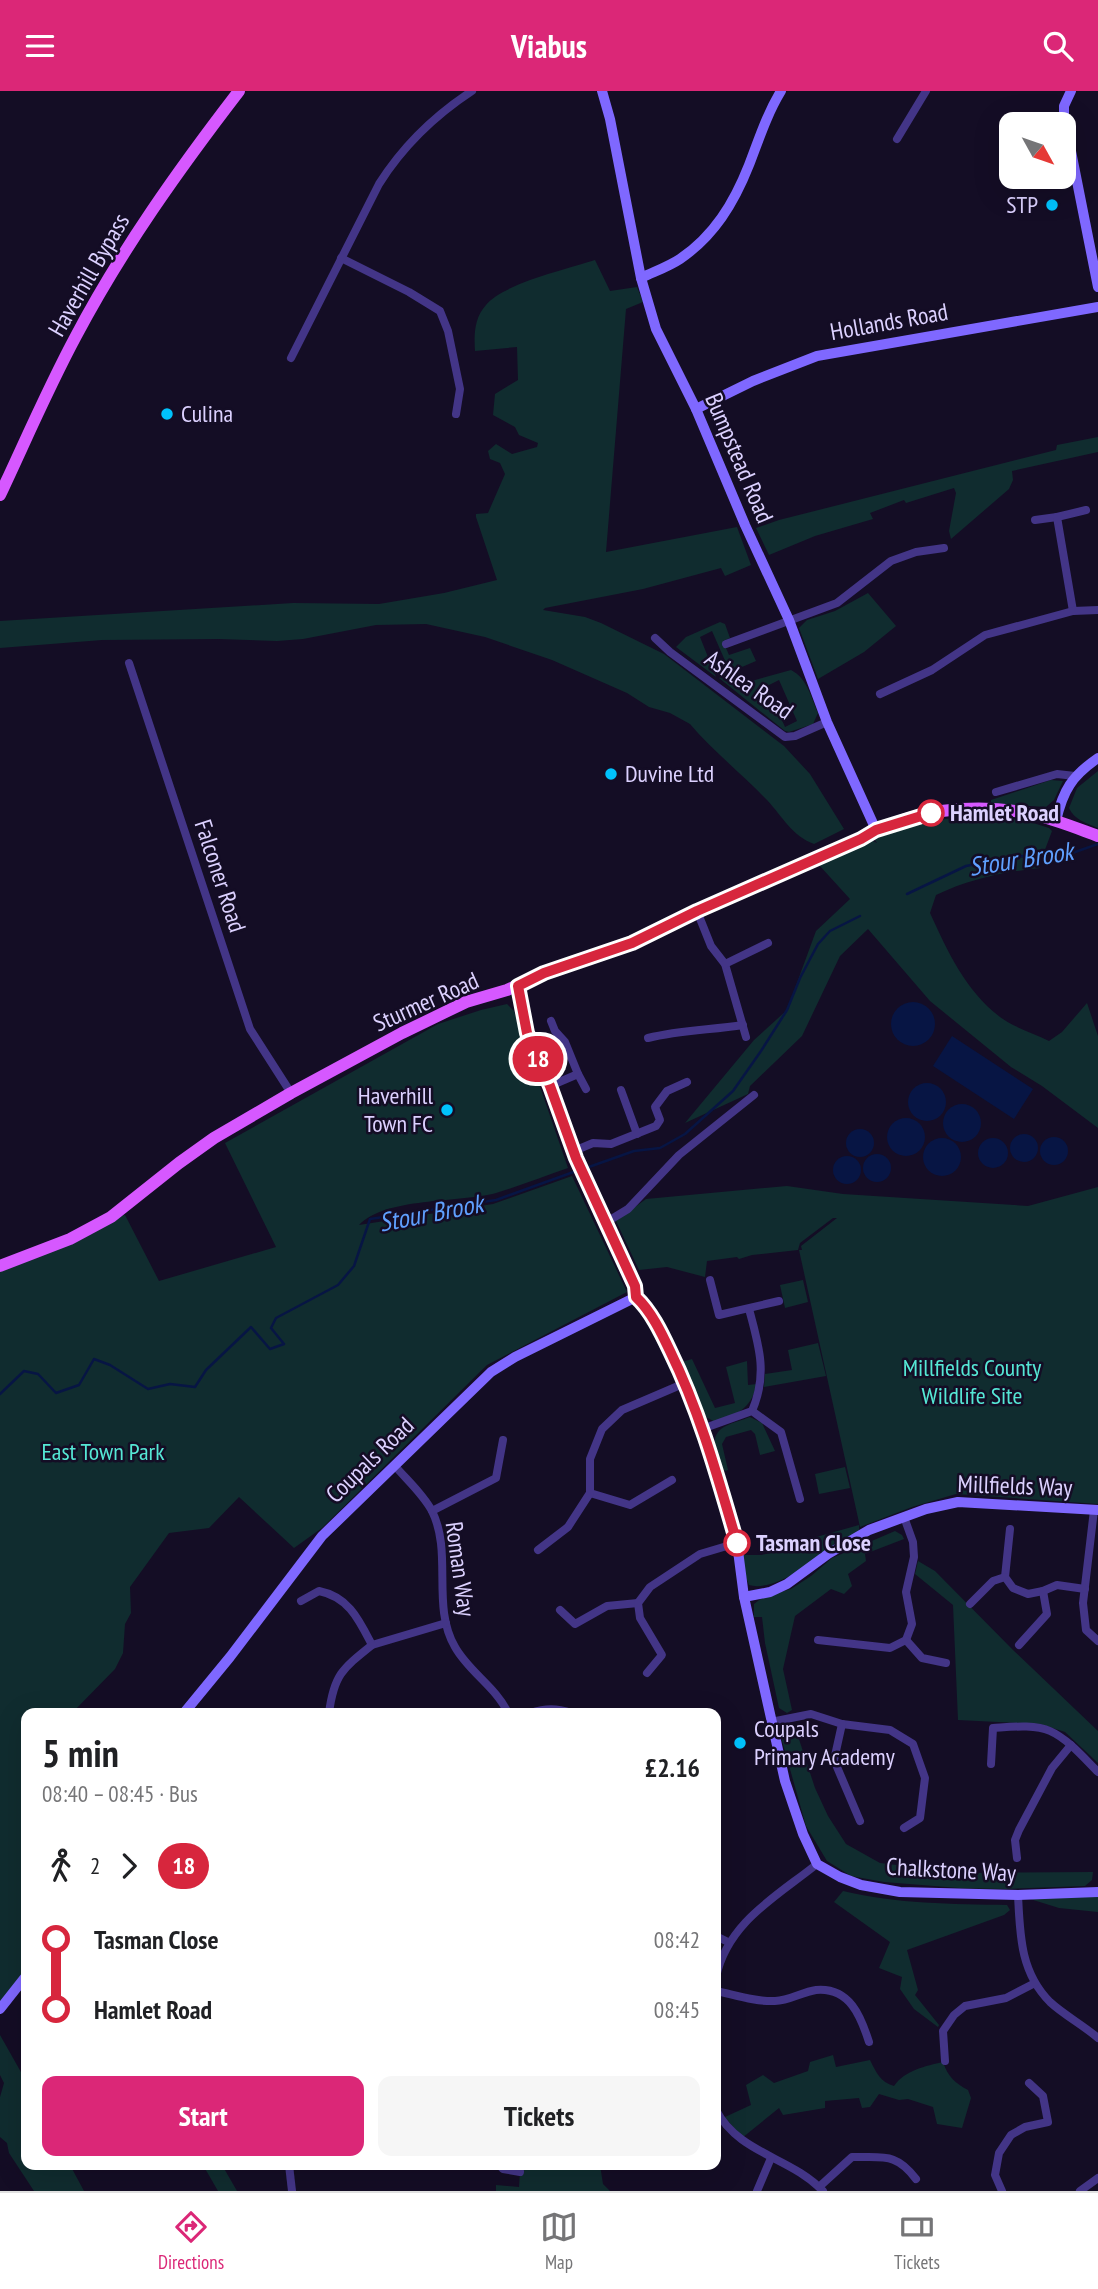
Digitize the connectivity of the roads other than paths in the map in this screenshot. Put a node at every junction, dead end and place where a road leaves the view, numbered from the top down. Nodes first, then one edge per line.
1 (239, 91) edge
2 (472, 91) edge
3 (602, 91) edge
4 (781, 91) edge
5 (926, 91) edge
6 (1071, 91) edge
7 (897, 139) dead end
8 (341, 258) junction
9 (640, 278) junction
10 (1098, 286) edge
11 (1098, 307) edge
12 (291, 358) dead end
13 (696, 409) junction
14 (456, 414) dead end
15 (0, 495) edge
16 (1086, 510) dead end
17 (1057, 517) junction
18 (1035, 520) dead end
19 (944, 548) dead end
20 (1098, 610) edge
21 (1073, 611) junction
22 (789, 620) junction
23 (655, 638) dead end
24 (726, 643) dead end
25 (129, 663) dead end
26 (880, 694) dead end
27 (827, 722) junction
28 (1098, 758) edge
29 (1074, 776) junction
30 (996, 792) dead end
31 (1056, 821) junction
32 (876, 830) junction
33 (1098, 836) edge
34 (697, 911) junction
35 (768, 943) dead end
36 (725, 964) junction
37 (518, 986) junction
38 (551, 1021) dead end
39 (743, 1025) junction
40 (746, 1037) dead end
41 (648, 1038) dead end
42 (579, 1074) junction
43 (687, 1082) dead end
44 (550, 1086) junction
45 (586, 1089) dead end
46 (621, 1090) dead end
47 (292, 1093) junction
48 (754, 1095) dead end
49 (637, 1134) junction
50 (575, 1154) junction
51 (605, 1223) junction
52 (0, 1266) edge
53 (710, 1280) dead end
54 (636, 1297) junction
55 (779, 1301) dead end
56 (749, 1309) junction
57 (685, 1383) junction
58 (752, 1411) junction
59 (702, 1429) junction
60 (503, 1440) dead end
61 (395, 1466) junction
62 (672, 1480) dead end
63 (590, 1493) junction
64 (800, 1499) dead end
65 (1096, 1510) edge
66 (432, 1511) junction
67 (904, 1517) junction
68 (1010, 1529) dead end
69 (998, 1539) dead end
70 (1008, 1540) junction
71 (737, 1543) junction
72 (538, 1550) dead end
73 (1004, 1577) junction
74 (1085, 1589) junction
75 (1043, 1591) junction
76 (744, 1597) junction
77 (301, 1601) dead end
78 (638, 1603) junction
79 (970, 1604) dead end
80 (560, 1610) dead end
81 (446, 1623) junction
82 (818, 1640) dead end
83 (905, 1640) junction
84 (1098, 1641) edge
85 (372, 1645) junction
86 (1019, 1646) dead end
87 (946, 1663) dead end
88 (648, 1673) dead end
89 (188, 1708) edge
90 (330, 1708) edge
91 (505, 1708) edge
92 (771, 1722) junction
93 (842, 1724) junction
94 (1071, 1745) junction
95 (991, 1764) dead end
96 (1098, 1772) edge
97 (860, 1821) dead end
98 (904, 1828) dead end
99 (1017, 1858) dead end
100 (817, 1864) junction
101 (1098, 1892) edge
102 (1018, 1895) junction
103 (721, 1938) edge
104 (728, 1942) junction
105 (721, 1958) edge
106 (21, 1982) edge
107 (1035, 1983) junction
108 (721, 1992) edge
109 (0, 2009) edge
110 (1097, 2034) edge
111 (869, 2042) dead end
112 (944, 2061) dead end
113 (1029, 2083) dead end
114 (721, 2118) edge
115 (771, 2158) junction
116 (290, 2170) edge
117 (509, 2170) edge
118 (520, 2172) dead end
119 (1098, 2178) edge
120 (916, 2179) dead end
121 (821, 2189) edge
122 (292, 2191) edge
123 (757, 2191) edge
124 (1002, 2191) edge
125 (1080, 2191) edge

1 - 15 main road, Haverhill Bypass
2 - 8 street
3 - 9 street, Bumpstead Road
4 - 9 street
5 - 7 street
6 - 10 street
8 - 12 street
8 - 14 street
9 - 13 street, Bumpstead Road
11 - 13 street, Hollands Road
13 - 22 street, Bumpstead Road
16 - 17 street
17 - 18 street
17 - 21 street
19 - 22 street
20 - 21 street
21 - 26 street
22 - 24 street
22 - 27 street, Bumpstead Road
23 - 27 street, Ashlea Road
25 - 47 street, Falconer Road
27 - 32 street, Bumpstead Road
28 - 29 street
29 - 30 street
29 - 31 street
31 - 32 main road, Sturmer Road
31 - 33 main road, Sturmer Road
32 - 34 main road, Sturmer Road
34 - 36 street
34 - 37 main road, Sturmer Road
35 - 36 street
36 - 39 street
37 - 44 street
37 - 47 main road, Sturmer Road
38 - 42 street
39 - 40 street
39 - 41 street
42 - 44 street
42 - 45 street
43 - 49 street
44 - 50 street
46 - 49 street
47 - 52 main road, Sturmer Road
48 - 51 street
49 - 50 street
50 - 51 street
51 - 54 street
53 - 56 street
54 - 57 street
54 - 61 street, Coupals Road
55 - 56 street
56 - 58 street
57 - 59 street
57 - 63 street
58 - 59 street
58 - 64 street
59 - 71 street
60 - 66 street
61 - 66 street, Roman Way
61 - 89 street, Coupals Road
62 - 63 street
63 - 72 street
65 - 67 street, Millfields Way
65 - 74 street
66 - 81 street, Roman Way
67 - 76 street, Millfields Way
67 - 83 street
68 - 70 street
69 - 70 street
70 - 73 street
71 - 76 street
71 - 78 street
73 - 75 street
73 - 79 street
74 - 75 street
74 - 84 street
75 - 86 street
76 - 92 street
77 - 85 street
78 - 80 street
78 - 88 street
81 - 85 street
81 - 91 street, Roman Way
82 - 83 street
83 - 87 street
85 - 90 street
92 - 93 street
92 - 100 street
93 - 97 street
93 - 98 street
94 - 95 street
94 - 96 street
94 - 99 street
100 - 102 street, Chalkstone Way
100 - 104 street
101 - 102 street, Chalkstone Way
102 - 107 street
103 - 104 street
104 - 105 street
106 - 109 street
107 - 110 street
107 - 112 street
108 - 111 street
113 - 124 street
114 - 115 street
115 - 121 street
115 - 123 street
116 - 122 street
117 - 118 street
119 - 125 street
120 - 121 street

